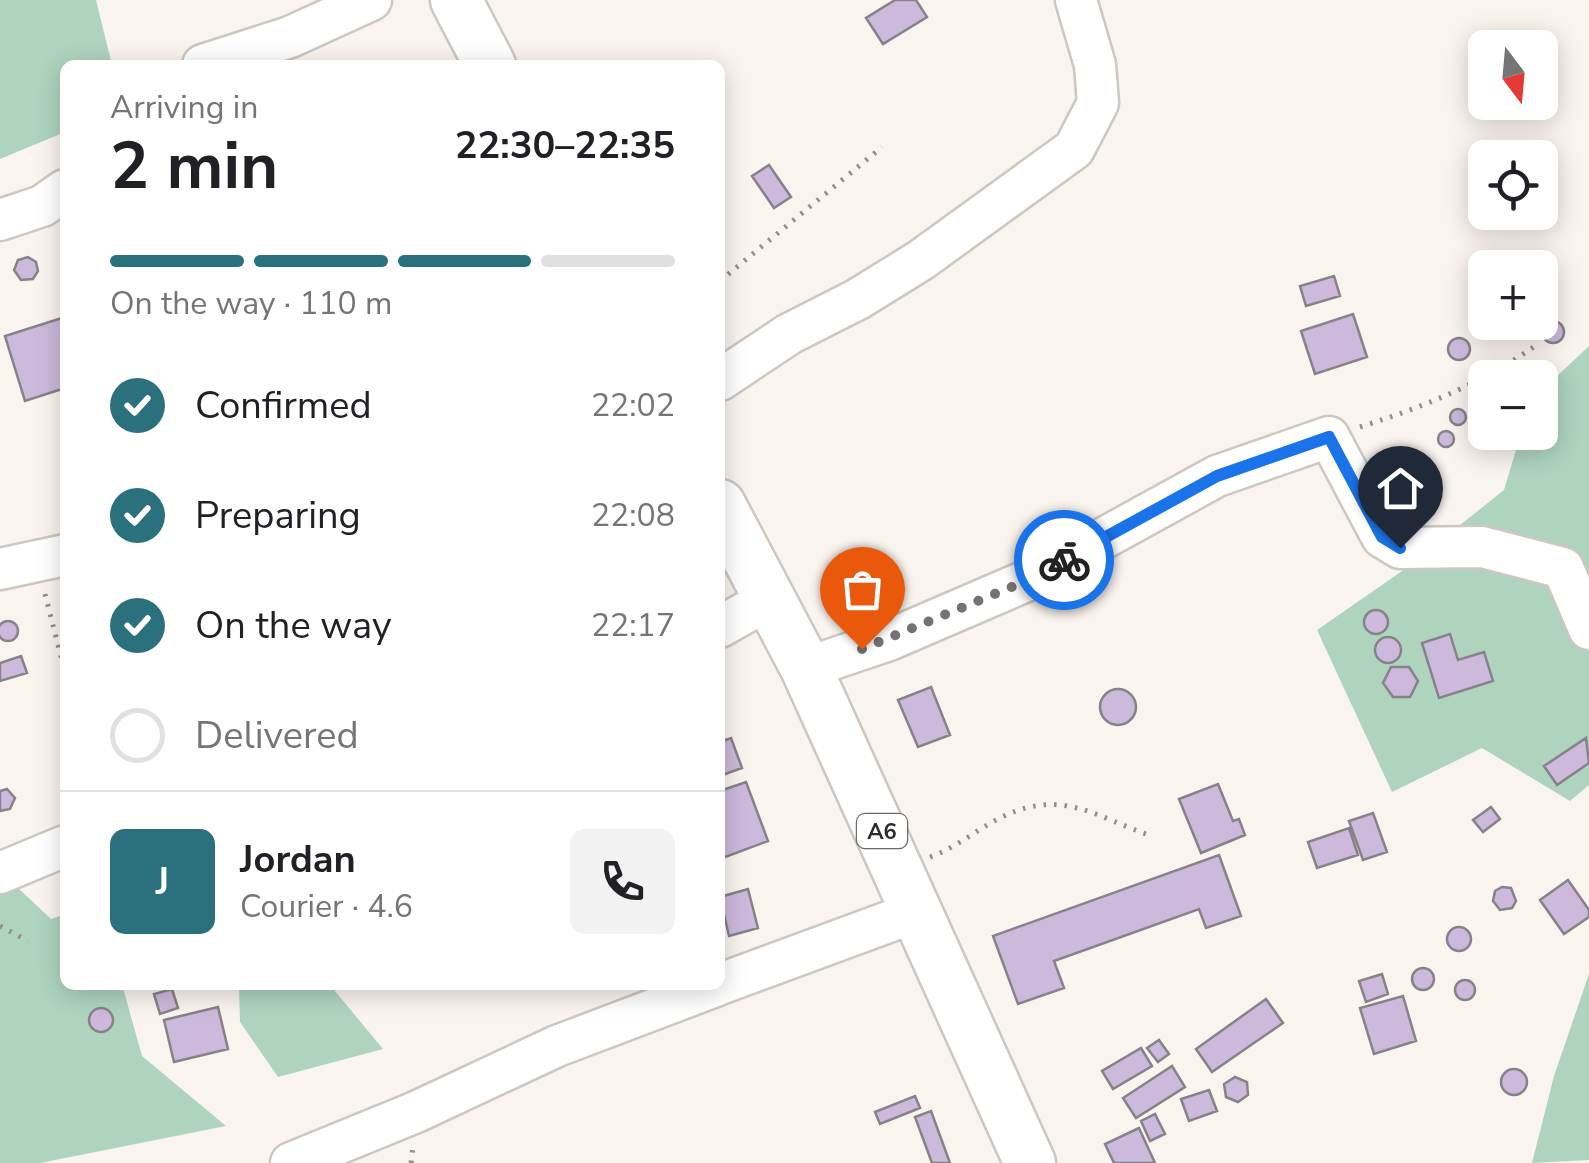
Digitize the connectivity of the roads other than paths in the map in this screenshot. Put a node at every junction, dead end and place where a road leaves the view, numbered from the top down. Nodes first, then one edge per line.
1 (371, 0) edge
2 (456, 0) edge
3 (1076, 0) edge
4 (219, 60) edge
5 (487, 60) edge
6 (60, 193) edge
7 (0, 220) edge
8 (725, 377) edge
9 (725, 515) edge
10 (769, 599) junction
11 (725, 624) edge
12 (1589, 628) edge
13 (806, 668) junction
14 (60, 848) edge
15 (0, 872) edge
16 (908, 889) junction
17 (725, 982) edge
18 (706, 990) edge
19 (291, 1163) edge
20 (1030, 1163) edge

1 - 4 street
2 - 5 main road
3 - 8 street
6 - 7 street
9 - 10 main road, A6
10 - 11 street
10 - 13 main road, A6
12 - 13 street
13 - 16 main road, A6
14 - 15 street
16 - 17 street
16 - 20 main road, A6
18 - 19 street

